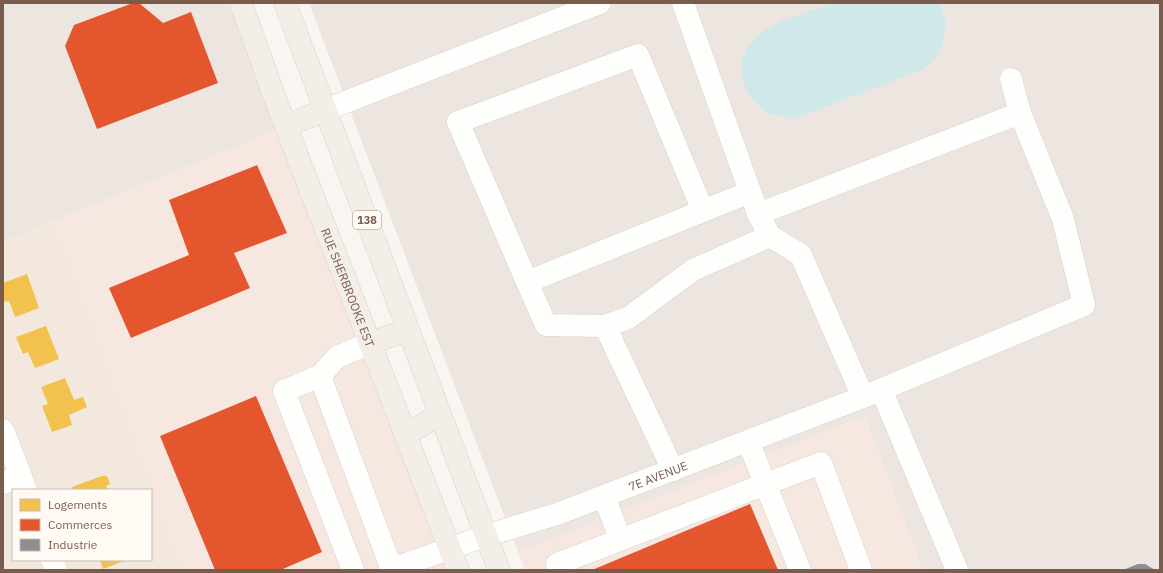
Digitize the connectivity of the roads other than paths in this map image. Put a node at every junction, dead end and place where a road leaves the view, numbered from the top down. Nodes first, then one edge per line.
1 (241, 3) edge
2 (285, 3) edge
3 (600, 3) edge
4 (683, 3) edge
5 (1011, 79) dead end
6 (325, 110) junction
7 (1020, 113) junction
8 (286, 126) junction
9 (750, 192) junction
10 (703, 211) junction
11 (758, 214) junction
12 (770, 236) junction
13 (527, 282) junction
14 (605, 326) junction
15 (408, 330) junction
16 (370, 343) junction
17 (320, 376) junction
18 (872, 393) junction
19 (440, 415) junction
20 (3, 430) edge
21 (406, 434) junction
22 (748, 441) junction
23 (673, 470) junction
24 (16, 483) edge
25 (765, 484) junction
26 (604, 496) junction
27 (485, 536) junction
28 (620, 539) junction
29 (450, 548) junction
30 (353, 570) edge
31 (391, 570) edge
32 (458, 570) edge
33 (499, 570) edge
34 (559, 570) edge
35 (800, 570) edge
36 (861, 570) edge
37 (957, 570) edge

1 - 8 main road, RUE SHERBROOKE EST
2 - 6 main road, 138
3 - 6 street
4 - 9 street
5 - 7 street
6 - 8 main road
6 - 15 main road, 138
7 - 11 street
7 - 18 street, 7E AVENUE
8 - 16 main road, RUE SHERBROOKE EST
9 - 10 street
9 - 11 street
10 - 13 street
10 - 13 street
11 - 12 street
12 - 14 street
12 - 18 street
13 - 14 street
14 - 23 street
15 - 16 main road
15 - 19 main road, 138
16 - 17 street
16 - 21 main road, RUE SHERBROOKE EST
17 - 30 street
17 - 31 street
18 - 22 street, 7E AVENUE
18 - 37 street
19 - 21 main road
19 - 27 main road, 138
20 - 24 street
21 - 29 main road, RUE SHERBROOKE EST
22 - 23 street, 7E AVENUE
22 - 25 street
23 - 26 street, 7E AVENUE
25 - 28 street
25 - 35 street
25 - 36 street
26 - 27 street, 7E AVENUE
26 - 28 street
27 - 29 street, 7E AVENUE
27 - 33 main road, 138
28 - 34 street
29 - 31 street, 7E AVENUE
29 - 32 main road, RUE SHERBROOKE EST

